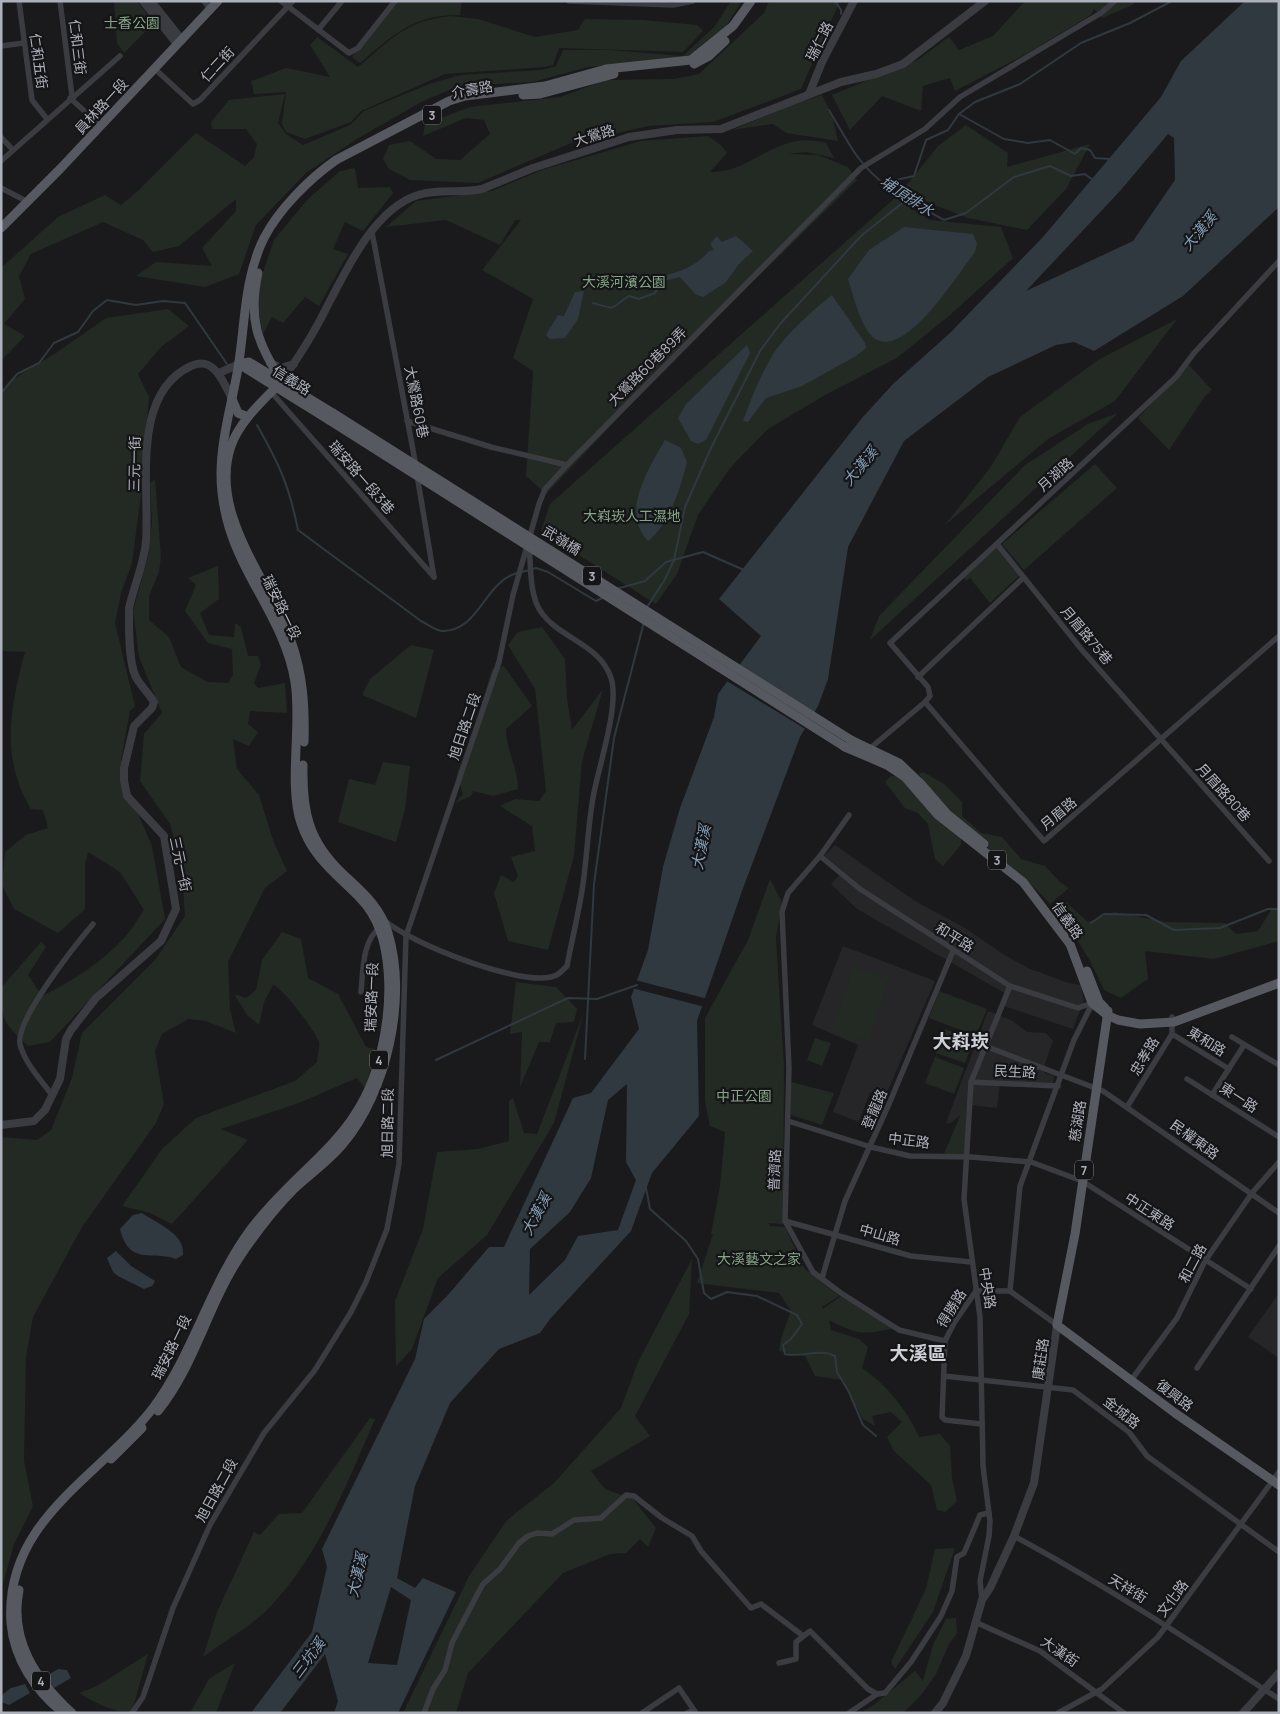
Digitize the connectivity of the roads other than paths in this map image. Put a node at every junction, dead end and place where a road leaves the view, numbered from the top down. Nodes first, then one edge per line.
1 (19, 1) edge
2 (60, 1) edge
3 (143, 1) edge
4 (151, 1) edge
5 (204, 1) edge
6 (218, 1) edge
7 (281, 1) edge
8 (293, 1) edge
9 (342, 1) edge
10 (395, 1) edge
11 (569, 1) edge
12 (693, 1) edge
13 (751, 1) edge
14 (757, 1) edge
15 (854, 1) edge
16 (985, 1) edge
17 (1115, 1) edge
18 (605, 2) edge
19 (652, 3) edge
20 (288, 7) junction
21 (210, 9) junction
22 (318, 30) junction
23 (180, 42) junction
24 (24, 44) junction
25 (1, 46) edge
26 (120, 56) dead end
27 (154, 69) junction
28 (809, 94) junction
29 (71, 97) junction
30 (47, 119) junction
31 (101, 126) junction
32 (1, 137) edge
33 (13, 150) junction
34 (1, 160) edge
35 (1, 188) edge
36 (28, 202) junction
37 (1, 228) edge
38 (372, 232) junction
39 (1279, 261) edge
40 (270, 363) junction
41 (239, 364) junction
42 (294, 364) junction
43 (219, 373) junction
44 (277, 387) junction
45 (232, 399) junction
46 (331, 416) joint
47 (248, 417) junction
48 (407, 421) junction
49 (567, 465) junction
50 (529, 539) junction
51 (997, 544) junction
52 (434, 577) joint
53 (1023, 578) junction
54 (1279, 636) edge
55 (918, 677) junction
56 (925, 702) junction
57 (1161, 740) junction
58 (848, 743) junction
59 (871, 748) junction
60 (861, 752) junction
61 (849, 815) dead end
62 (820, 856) junction
63 (1269, 861) dead end
64 (93, 924) dead end
65 (383, 925) junction
66 (406, 936) junction
67 (953, 951) junction
68 (1279, 977) edge
69 (1279, 983) edge
70 (1010, 986) junction
71 (361, 992) dead end
72 (391, 997) junction
73 (404, 998) junction
74 (1095, 1000) junction
75 (1108, 1013) junction
76 (1173, 1020) junction
77 (1172, 1034) junction
78 (1232, 1037) dead end
79 (1244, 1045) junction
80 (985, 1046) junction
81 (1279, 1065) edge
82 (1229, 1069) junction
83 (1062, 1075) junction
84 (1187, 1078) dead end
85 (971, 1082) junction
86 (1058, 1086) junction
87 (1096, 1087) junction
88 (1212, 1094) junction
89 (52, 1095) junction
90 (1128, 1107) junction
91 (788, 1121) junction
92 (1, 1125) edge
93 (1279, 1137) edge
94 (871, 1147) junction
95 (966, 1158) junction
96 (1031, 1162) junction
97 (1279, 1162) edge
98 (1082, 1181) junction
99 (1252, 1193) junction
100 (1279, 1213) edge
101 (785, 1221) junction
102 (836, 1235) junction
103 (1279, 1246) edge
104 (1205, 1261) junction
105 (971, 1262) junction
106 (822, 1278) junction
107 (1252, 1289) junction
108 (976, 1291) junction
109 (1010, 1291) junction
110 (1057, 1325) junction
111 (945, 1341) junction
112 (1197, 1368) dead end
113 (944, 1376) junction
114 (982, 1380) junction
115 (1132, 1380) junction
116 (1049, 1387) junction
117 (982, 1424) junction
118 (1279, 1472) edge
119 (1276, 1482) edge
120 (988, 1513) junction
121 (1240, 1525) junction
122 (1014, 1536) junction
123 (1279, 1552) edge
124 (982, 1600) junction
125 (975, 1622) junction
126 (1167, 1626) junction
127 (802, 1635) junction
128 (17, 1642) junction
129 (779, 1662) dead end
130 (1279, 1673) edge
131 (1264, 1689) junction
132 (1095, 1693) junction
133 (877, 1694) junction
134 (1279, 1698) edge
135 (696, 1711) edge
136 (63, 1713) edge
137 (72, 1713) edge
138 (132, 1713) edge
139 (424, 1713) edge
140 (642, 1713) edge
141 (687, 1713) edge
142 (849, 1713) edge
143 (935, 1713) edge
144 (1058, 1713) edge
145 (1124, 1713) edge
146 (1243, 1713) edge

1 - 24 street, 仁和五街
2 - 29 street, 仁和三街
3 - 23 street
4 - 23 street
5 - 21 street
6 - 21 main road, 員林路一段
7 - 20 street
8 - 20 street, 仁二街
9 - 22 street
10 - 22 street
11 - 18 street
12 - 19 street
13 - 41 main road, 介壽路 / 3
14 - 40 main road, 介壽路 / 3
15 - 28 street, 瑞仁路
16 - 28 street, 大鶯路
17 - 49 street, 大鶯路60巷89弄
18 - 19 street
20 - 22 street
20 - 27 street, 仁二街
21 - 23 main road, 員林路一段
23 - 27 main road, 員林路一段
24 - 25 street
24 - 30 street, 仁和五街
26 - 29 street
27 - 31 main road, 員林路一段
28 - 38 street, 大鶯路
29 - 30 street
29 - 31 street
30 - 33 street
31 - 36 main road, 員林路一段
32 - 33 street
33 - 34 street
35 - 36 street
36 - 37 main road, 員林路一段
38 - 42 street, 大鶯路
38 - 48 street, 大鶯路60巷
39 - 51 street, 月湖路
40 - 42 street
40 - 44 main road, 介壽路 / 3
41 - 43 street
41 - 44 main road, 信義路
41 - 45 main road, 瑞安路一段 / 4
42 - 44 street, 大鶯路
43 - 45 street
43 - 89 street, 三元一街
44 - 46 main road, 信義路 / 3
44 - 47 main road, 瑞安路一段 / 4
44 - 52 street, 瑞安路一段3巷
45 - 47 main road
45 - 65 main road, 瑞安路一段 / 4
46 - 58 main road, 武嶺橋 / 3, bridge
47 - 65 main road, 瑞安路一段 / 4
48 - 49 street
48 - 52 street, 大鶯路60巷
49 - 50 street, 旭日路二段
50 - 66 street, 旭日路二段
50 - 66 street
51 - 53 street, 月眉路75巷
51 - 55 street, 月湖路
53 - 55 street
53 - 57 street, 月眉路75巷
54 - 57 street, 月眉路
55 - 56 street, 月湖路
56 - 57 street, 月眉路
56 - 59 street
57 - 63 street, 月眉路80巷
58 - 59 main road, 信義路 / 3
58 - 60 main road, 信義路 / 3
59 - 60 street
59 - 74 main road, 信義路 / 3
60 - 74 main road, 信義路 / 3
61 - 62 street, 普濟路
62 - 67 street, 和平路
62 - 91 street, 普濟路
64 - 89 street
65 - 66 street
65 - 71 street
65 - 72 main road, 瑞安路一段 / 4
66 - 73 street, 旭日路二段
67 - 70 street, 和平路
67 - 94 street, 登龍路
68 - 76 main road
69 - 76 main road
70 - 74 street, 和平路
70 - 80 street, 中央路
72 - 73 street
72 - 128 main road, 瑞安路一段 / 4
73 - 138 street, 旭日路二段
74 - 75 main road, 信義路 / 3
74 - 83 street
75 - 76 main road
75 - 87 main road, 慈湖路 / 7
76 - 77 street, 忠孝路
77 - 82 street, 東和路
77 - 90 street, 忠孝路
78 - 79 street
79 - 81 street
79 - 82 street
80 - 83 street, 民權東路
80 - 85 street, 中央路
82 - 88 street
83 - 86 street
83 - 87 street, 民權東路
84 - 88 street, 東一路
85 - 86 street, 民生路
85 - 95 street, 中央路
86 - 96 street
87 - 90 street, 民權東路
87 - 98 main road, 慈湖路 / 7
88 - 93 street, 東一路
89 - 92 street, 三元一街
90 - 99 street, 民權東路
91 - 94 street, 中正路
91 - 101 street, 普濟路
94 - 95 street, 中正路
94 - 102 street, 登龍路
95 - 96 street, 中正路
95 - 105 street, 中央路
96 - 98 street, 中正東路
96 - 109 street
97 - 99 street, 和二路
98 - 104 street, 中正東路
98 - 110 main road, 慈湖路 / 7
99 - 100 street, 民權東路
99 - 104 street, 和二路
101 - 102 street, 中山路
101 - 106 street
102 - 105 street, 中山路
102 - 106 street, 登龍路
103 - 107 street
104 - 107 street, 中正東路
104 - 115 street, 和二路
105 - 108 street, 中央路
106 - 111 street
107 - 112 street
108 - 109 street, 得勝路
108 - 111 street, 得勝路
108 - 114 street, 中央路
109 - 110 street, 康莊路
110 - 115 main road, 復興路
110 - 116 street, 康莊路
111 - 113 street
113 - 114 street, 金城路
113 - 117 street
114 - 116 street, 金城路
114 - 117 street, 中央路
115 - 119 main road, 復興路
116 - 121 street, 金城路
116 - 122 street, 康莊路
117 - 120 street, 中央路
118 - 119 street, 文化路
119 - 121 street, 文化路
120 - 124 street, 中央路
120 - 133 street
121 - 123 street, 金城路
121 - 126 street, 文化路
122 - 124 street, 康莊路
122 - 126 street, 天祥街
124 - 125 street, 康莊路
125 - 132 street, 大漢街
125 - 143 street, 康莊路
126 - 131 street, 天祥街
126 - 132 street, 文化路
127 - 129 street
127 - 133 street
127 - 139 street
128 - 136 main road, 4
128 - 137 main road, 4
130 - 131 street
131 - 134 street, 天祥街
131 - 146 street
132 - 144 street, 文化路
132 - 145 street, 大漢街
133 - 142 street
135 - 140 street
135 - 141 street

